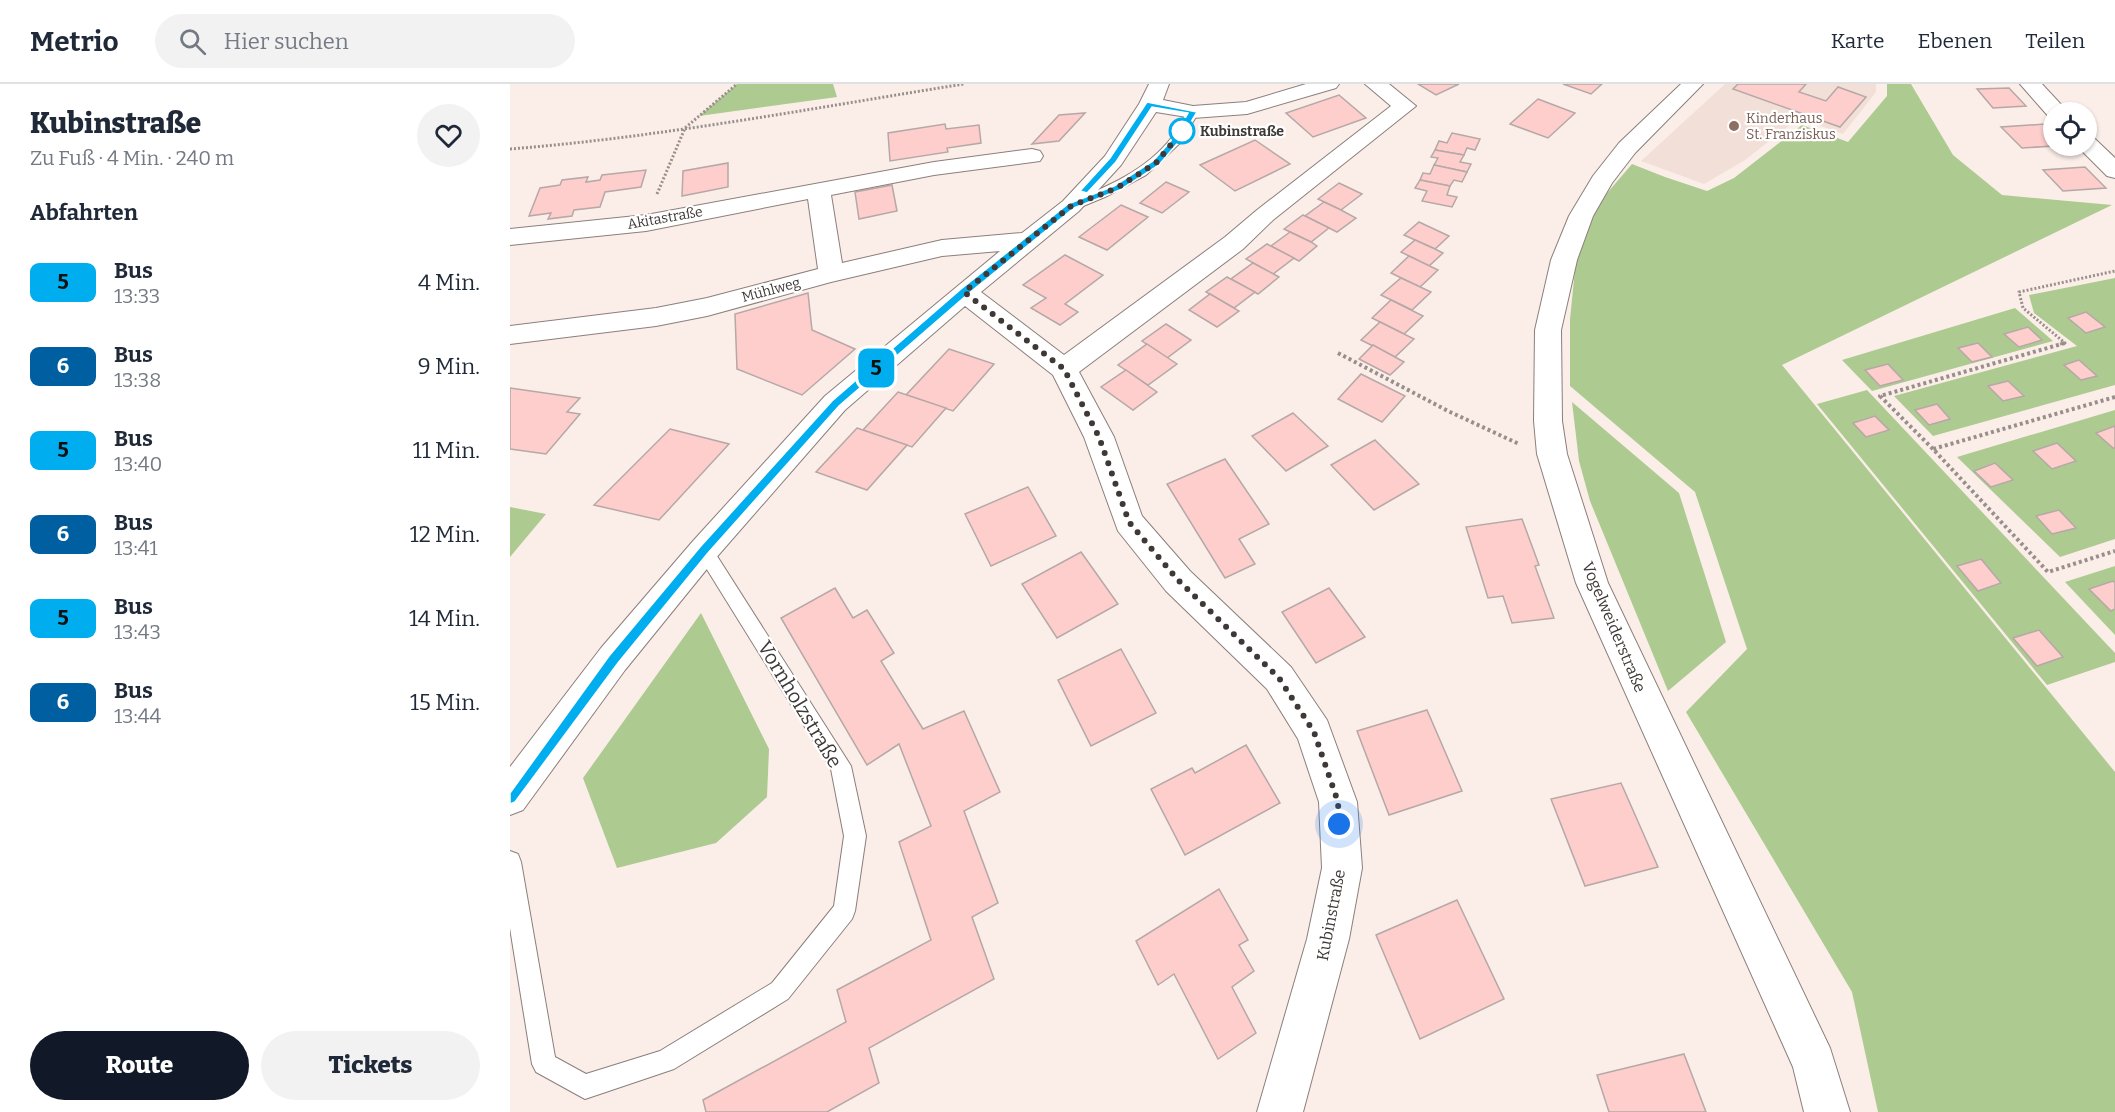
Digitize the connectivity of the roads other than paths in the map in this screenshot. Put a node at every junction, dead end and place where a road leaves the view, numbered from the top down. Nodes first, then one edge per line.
1 (1329, 84) edge
2 (1375, 84) edge
3 (1693, 84) edge
4 (2030, 84) edge
5 (1154, 94) edge
6 (2047, 102) edge
7 (1193, 112) junction
8 (2097, 154) edge
9 (1032, 156) dead end
10 (2115, 171) edge
11 (818, 189) junction
12 (1071, 206) junction
13 (510, 237) edge
14 (1030, 240) junction
15 (831, 274) junction
16 (964, 292) junction
17 (510, 335) edge
18 (1064, 369) junction
19 (704, 550) junction
20 (510, 797) edge
21 (510, 862) edge
22 (1280, 1112) edge
23 (1827, 1112) edge

1 - 7 street
2 - 18 street
3 - 23 street, Vogelweiderstraße
4 - 6 street
5 - 7 street
5 - 12 street
7 - 12 lane
8 - 10 street
9 - 11 street, Akitastraße
11 - 13 street, Akitastraße
11 - 15 street
12 - 14 street
14 - 15 street, Mühlweg
14 - 16 street
15 - 17 street, Mühlweg
16 - 18 street, Kubinstraße
16 - 19 street
18 - 22 street, Kubinstraße
19 - 20 street
19 - 21 lane, Vornholzstraße

